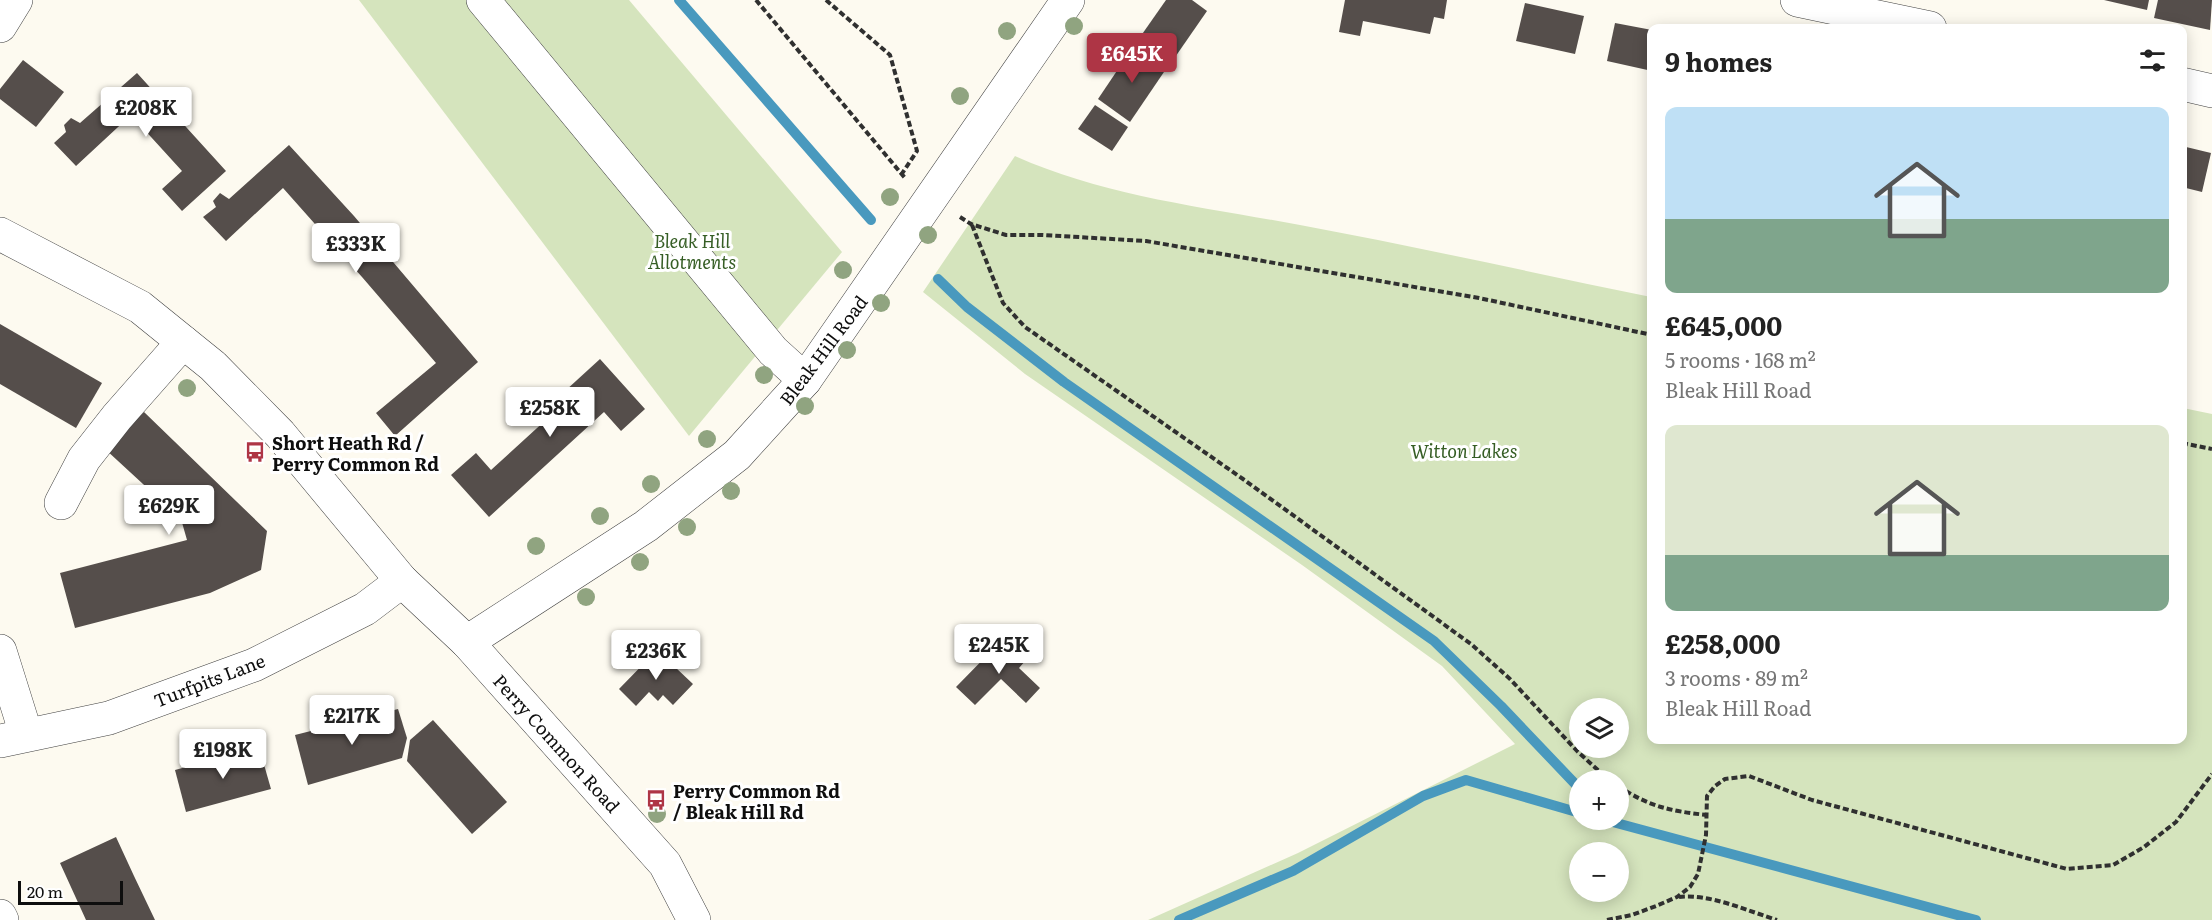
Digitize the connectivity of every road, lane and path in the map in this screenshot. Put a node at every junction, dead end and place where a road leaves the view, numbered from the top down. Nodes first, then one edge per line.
1 (16, 0) edge
2 (483, 0) edge
3 (756, 0) edge
4 (826, 0) edge
5 (1068, 0) edge
6 (1797, 0) edge
7 (1911, 24) edge
8 (0, 26) edge
9 (2187, 85) edge
10 (2212, 91) edge
11 (932, 197) junction
12 (971, 224) junction
13 (0, 234) edge
14 (1647, 334) edge
15 (183, 342) junction
16 (806, 380) junction
17 (2187, 444) edge
18 (2212, 449) edge
19 (61, 503) dead end
20 (402, 581) junction
21 (467, 642) junction
22 (0, 651) edge
23 (13, 738) edge
24 (1598, 770) edge
25 (2212, 774) edge
26 (1629, 794) edge
27 (1707, 815) junction
28 (1677, 897) junction
29 (694, 920) edge
30 (1607, 920) edge
31 (1777, 920) edge

1 - 8 street
2 - 16 street
3 - 4 path
5 - 11 street, Bleak Hill Road
6 - 7 street
9 - 10 street
11 - 12 path
11 - 16 street, Bleak Hill Road
12 - 14 path
12 - 24 path
13 - 15 street, Perry Common Road
15 - 19 street
15 - 20 street, Perry Common Road
16 - 21 street, Bleak Hill Road
17 - 18 path
20 - 21 street, Perry Common Road
20 - 23 street, Turfpits Lane
21 - 29 street, Perry Common Road
22 - 23 street
25 - 27 path
26 - 27 path
27 - 28 path
28 - 30 path
28 - 31 path

